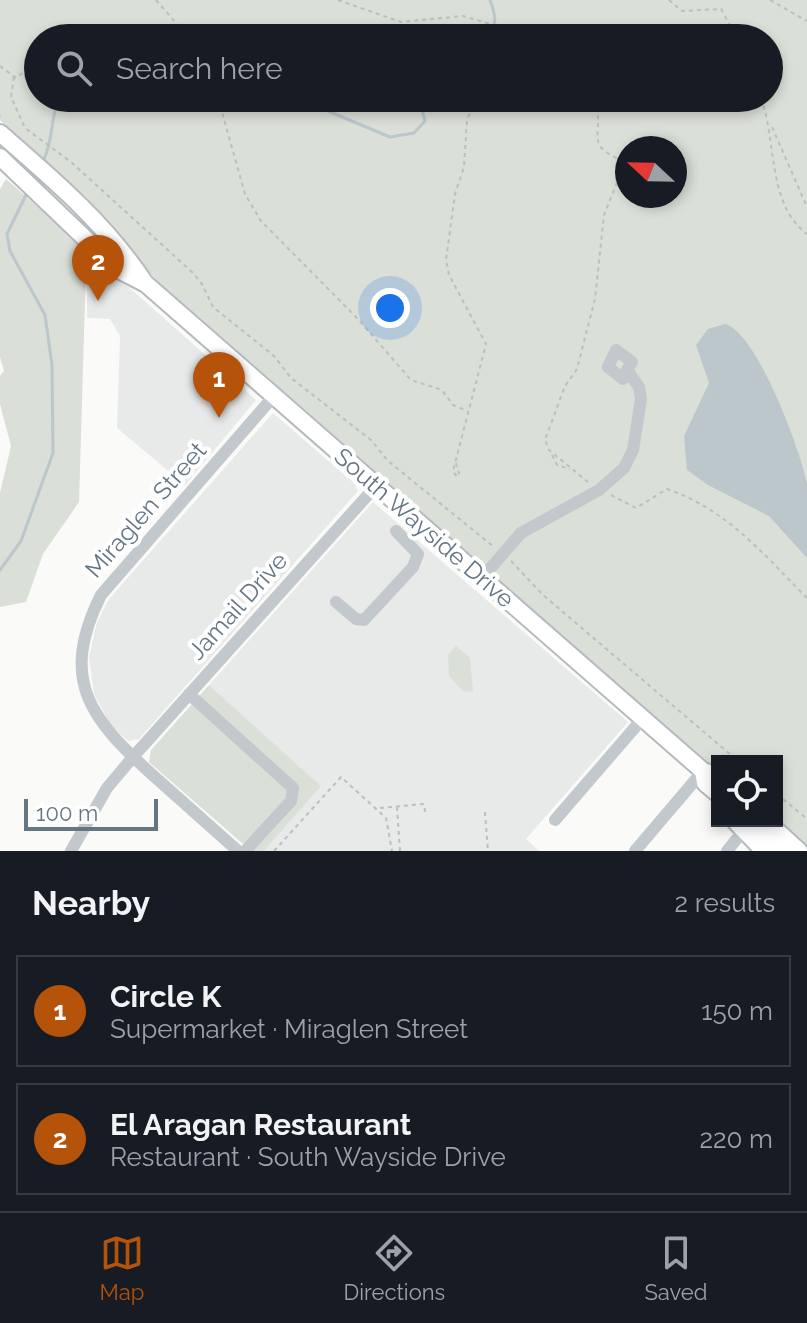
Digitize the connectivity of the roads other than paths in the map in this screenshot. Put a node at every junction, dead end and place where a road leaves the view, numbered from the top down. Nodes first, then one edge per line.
1 (0, 133) edge
2 (0, 157) edge
3 (146, 284) junction
4 (627, 370) dead end
5 (273, 397) junction
6 (376, 486) junction
7 (396, 531) dead end
8 (433, 536) junction
9 (418, 554) junction
10 (481, 579) junction
11 (336, 602) dead end
12 (189, 694) junction
13 (644, 717) junction
14 (133, 757) junction
15 (711, 783) edge
16 (711, 787) edge
17 (555, 820) dead end
18 (783, 825) edge
19 (741, 827) edge
20 (745, 827) edge
21 (747, 827) edge
22 (773, 827) edge
23 (807, 847) edge
24 (71, 851) edge
25 (238, 851) edge
26 (245, 851) edge
27 (635, 851) edge
28 (727, 851) edge
29 (764, 851) edge
30 (781, 851) edge
31 (799, 851) edge

1 - 3 main road, South Wayside Drive
2 - 3 main road, South Wayside Drive
3 - 5 main road, South Wayside Drive
4 - 10 street
5 - 6 main road, South Wayside Drive
5 - 14 street, Miraglen Street
6 - 8 main road, South Wayside Drive
6 - 12 street, Jamail Drive
7 - 9 street
8 - 9 street
8 - 10 main road, South Wayside Drive
9 - 11 street
10 - 13 main road, South Wayside Drive
12 - 14 street, Jamail Drive
12 - 26 street
13 - 15 main road, South Wayside Drive
13 - 17 street
14 - 24 street, Jamail Drive
14 - 25 street, Miraglen Street
16 - 27 street
18 - 23 main road
19 - 28 street
20 - 29 main road
21 - 30 main road
22 - 31 main road

